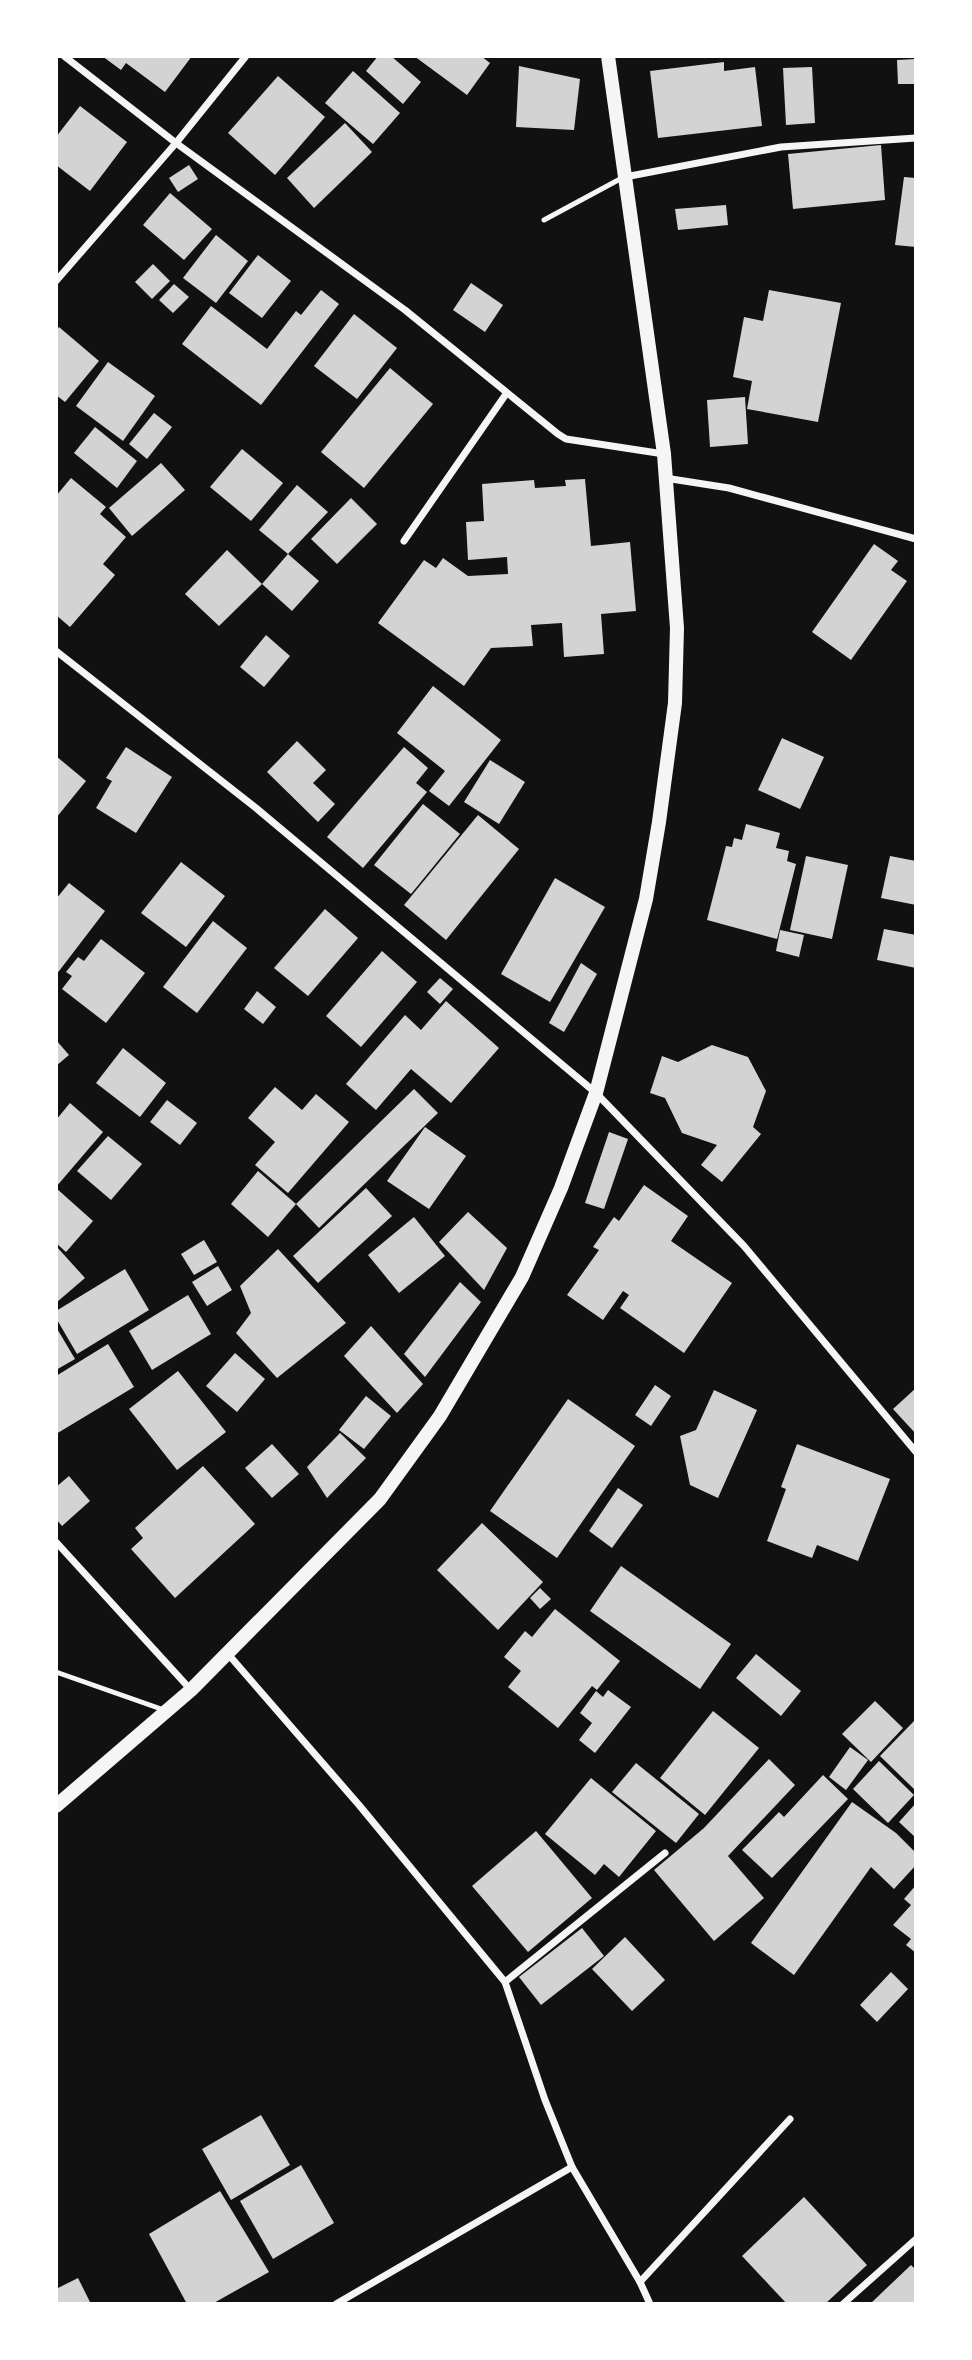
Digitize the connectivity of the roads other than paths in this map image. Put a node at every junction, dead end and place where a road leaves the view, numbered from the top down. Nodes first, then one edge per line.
1 (64, 56) edge
2 (246, 56) edge
3 (608, 56) edge
4 (916, 138) edge
5 (176, 143) junction
6 (625, 177) junction
7 (544, 220) dead end
8 (56, 281) edge
9 (506, 394) junction
10 (664, 454) junction
11 (665, 478) junction
12 (916, 539) edge
13 (404, 541) dead end
14 (56, 651) edge
15 (596, 1093) junction
16 (916, 1452) edge
17 (56, 1542) edge
18 (228, 1654) junction
19 (56, 1672) edge
20 (191, 1690) junction
21 (167, 1711) junction
22 (56, 1806) edge
23 (665, 1853) dead end
24 (505, 1982) junction
25 (790, 2119) dead end
26 (572, 2167) junction
27 (916, 2239) edge
28 (640, 2282) junction
29 (336, 2304) edge
30 (650, 2304) edge
31 (844, 2304) edge

1 - 5 street
2 - 5 street
3 - 6 main road
4 - 6 street
5 - 8 street
5 - 9 street
6 - 7 lane
6 - 10 main road
9 - 10 street
9 - 13 street
10 - 11 main road
11 - 12 street
11 - 15 main road
14 - 15 street
15 - 16 street
15 - 18 main road
17 - 20 street
18 - 20 main road
18 - 24 street
19 - 21 lane
20 - 21 main road
21 - 22 main road
23 - 24 street
24 - 26 street
25 - 28 street
26 - 28 street
26 - 29 street
27 - 31 street
28 - 30 street

